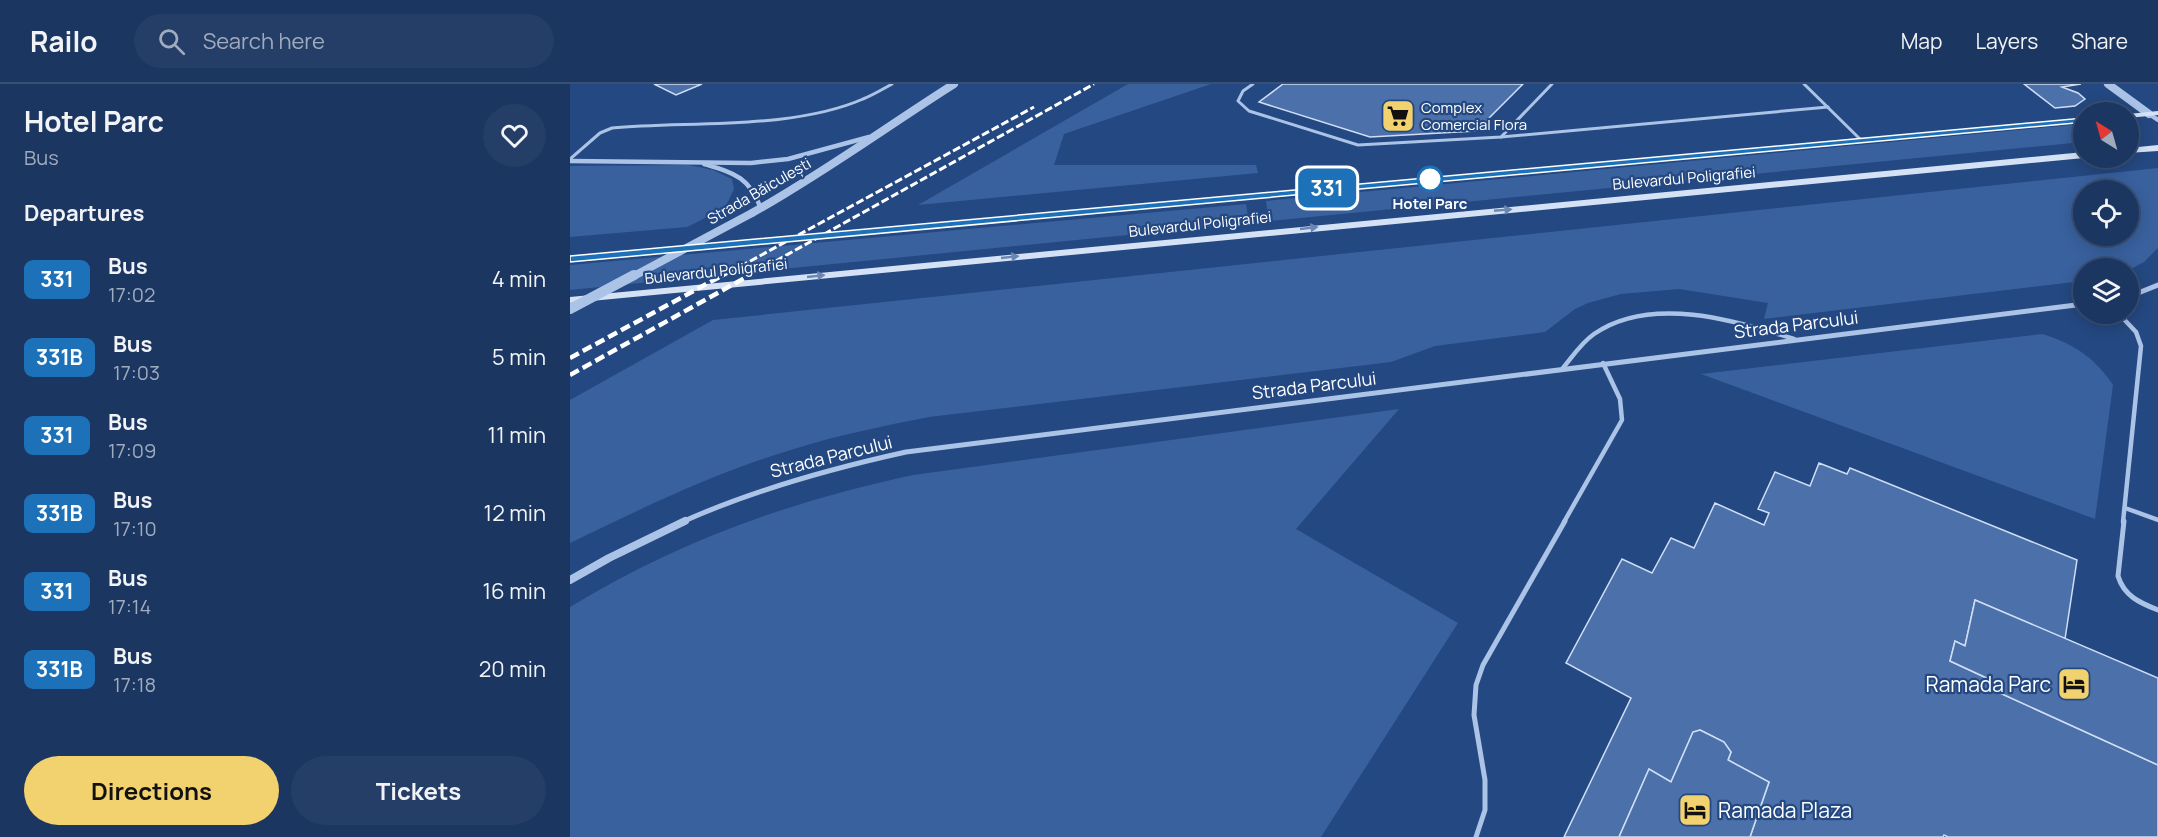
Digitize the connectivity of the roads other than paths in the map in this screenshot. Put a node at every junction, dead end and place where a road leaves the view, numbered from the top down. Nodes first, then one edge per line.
1 (892, 84) edge
2 (954, 84) edge
3 (1253, 84) edge
4 (1552, 84) edge
5 (1804, 84) edge
6 (2108, 84) edge
7 (1828, 107) junction
8 (2154, 114) edge
9 (2139, 115) edge
10 (2158, 120) edge
11 (2073, 121) edge
12 (870, 137) junction
13 (1500, 137) junction
14 (1861, 140) junction
15 (2158, 148) edge
16 (2139, 150) edge
17 (2073, 156) edge
18 (570, 160) edge
19 (697, 162) junction
20 (761, 209) junction
21 (570, 259) edge
22 (2158, 285) edge
23 (2139, 293) edge
24 (570, 300) edge
25 (2073, 305) edge
26 (570, 309) edge
27 (2130, 324) edge
28 (1794, 339) junction
29 (1603, 363) junction
30 (1563, 368) junction
31 (2125, 508) junction
32 (2158, 520) edge
33 (570, 580) edge
34 (2158, 610) edge
35 (1476, 837) edge

1 - 18 lane
2 - 12 street, Strada Băiculești
3 - 13 lane
4 - 13 lane
5 - 7 lane
6 - 8 street
7 - 13 lane
7 - 14 lane
8 - 9 main road
8 - 10 street
11 - 14 main road, Bulevardul Poligrafiei
12 - 19 street
12 - 20 street, Strada Băiculești
14 - 21 main road, Bulevardul Poligrafiei
15 - 16 main road
24 -> 17 main road, Bulevardul Poligrafiei
18 - 19 street
19 - 20 street
20 - 26 street, Strada Băiculești, bridge
22 - 23 street
25 - 28 street, Strada Parcului
27 - 31 lane
28 - 29 street, Strada Parcului
28 - 30 lane
29 - 30 street, Strada Parcului
29 - 35 lane
30 - 33 street, Strada Parcului
31 - 32 lane
31 - 34 lane

